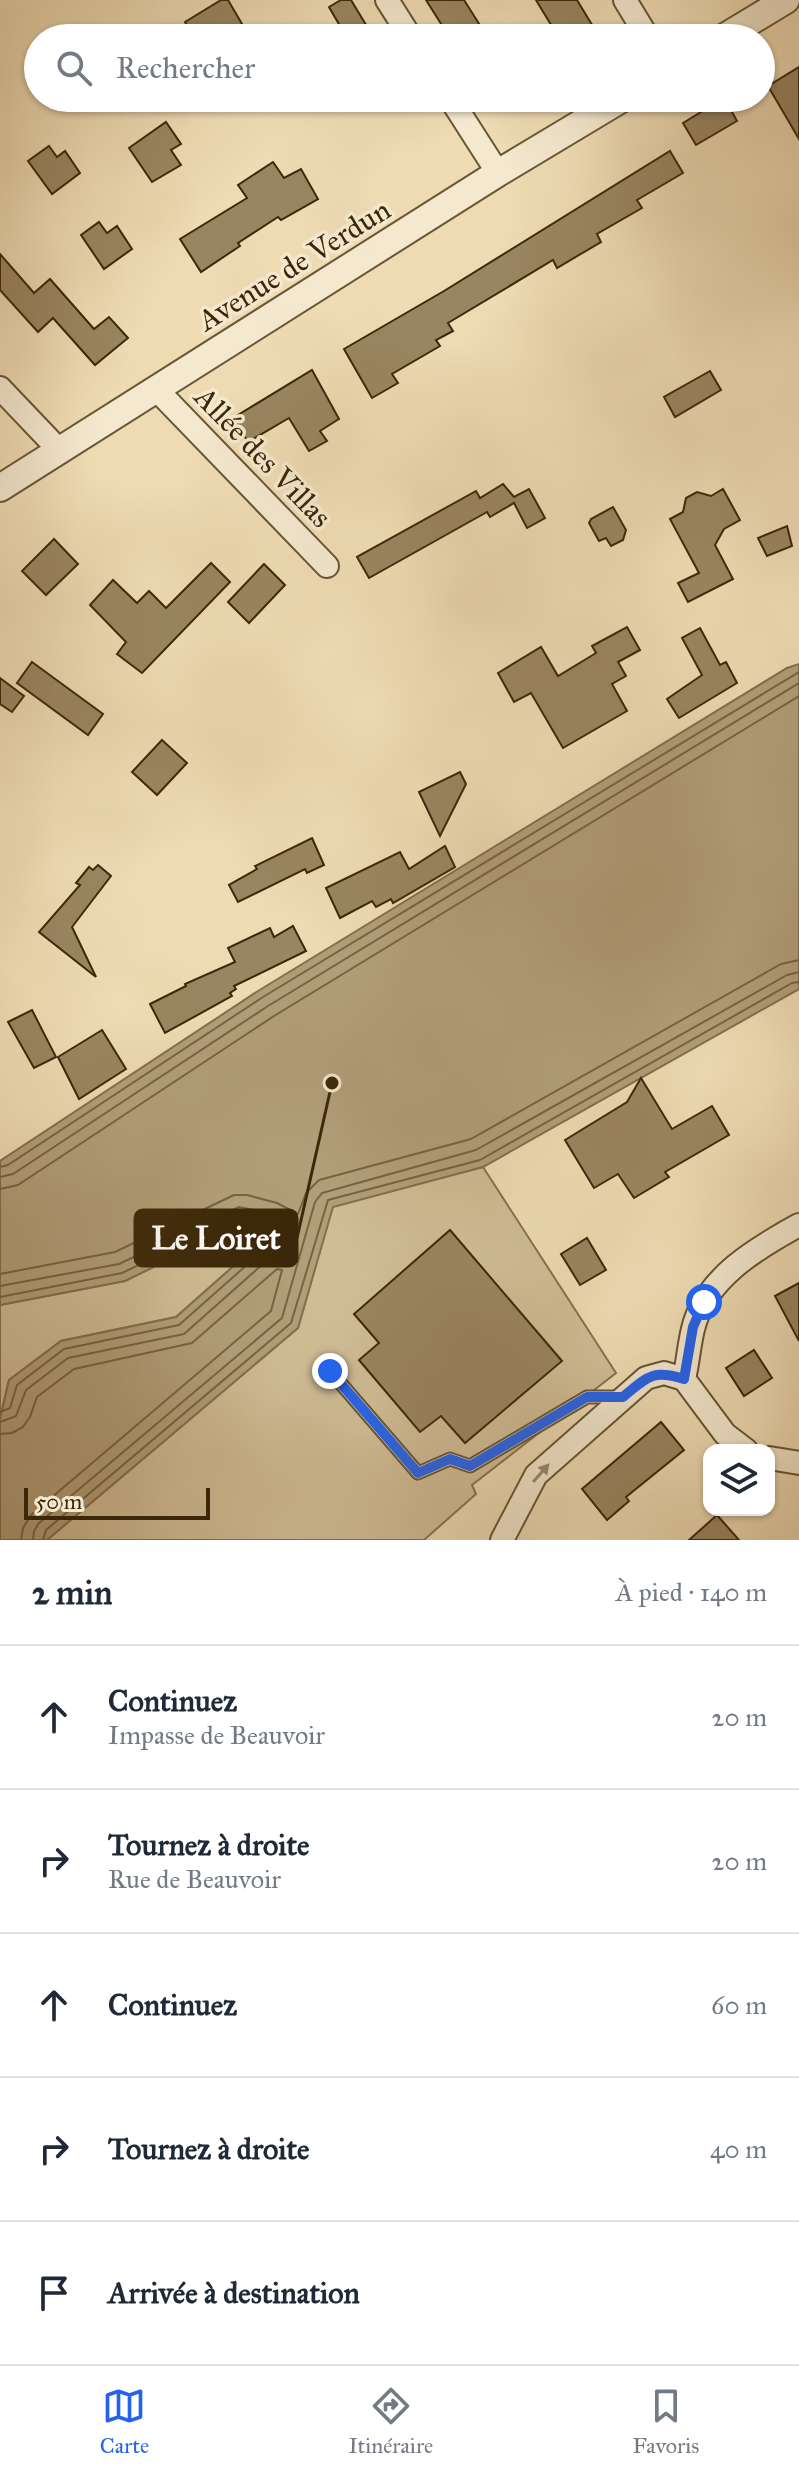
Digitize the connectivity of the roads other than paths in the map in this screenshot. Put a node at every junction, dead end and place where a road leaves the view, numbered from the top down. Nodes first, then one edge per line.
1 (387, 0) edge
2 (625, 0) edge
3 (786, 0) edge
4 (402, 24) edge
5 (640, 24) edge
6 (746, 24) edge
7 (459, 112) edge
8 (600, 112) edge
9 (498, 173) junction
10 (0, 388) edge
11 (157, 390) junction
12 (60, 451) junction
13 (0, 488) edge
14 (327, 566) dead end
15 (799, 1225) edge
16 (330, 1371) dead end
17 (684, 1379) junction
18 (623, 1397) junction
19 (738, 1444) edge
20 (775, 1459) edge
21 (799, 1463) edge
22 (502, 1540) edge

1 - 4 street
2 - 5 street
3 - 6 street
7 - 9 street
8 - 9 street, Avenue de Verdun
9 - 11 street, Avenue de Verdun
10 - 12 street
11 - 12 street, Avenue de Verdun
11 - 14 street, Allée des Villas
12 - 13 street, Avenue de Verdun
15 - 17 street
16 - 18 lane
17 - 18 street
17 - 19 street
22 -> 18 street
20 - 21 street

